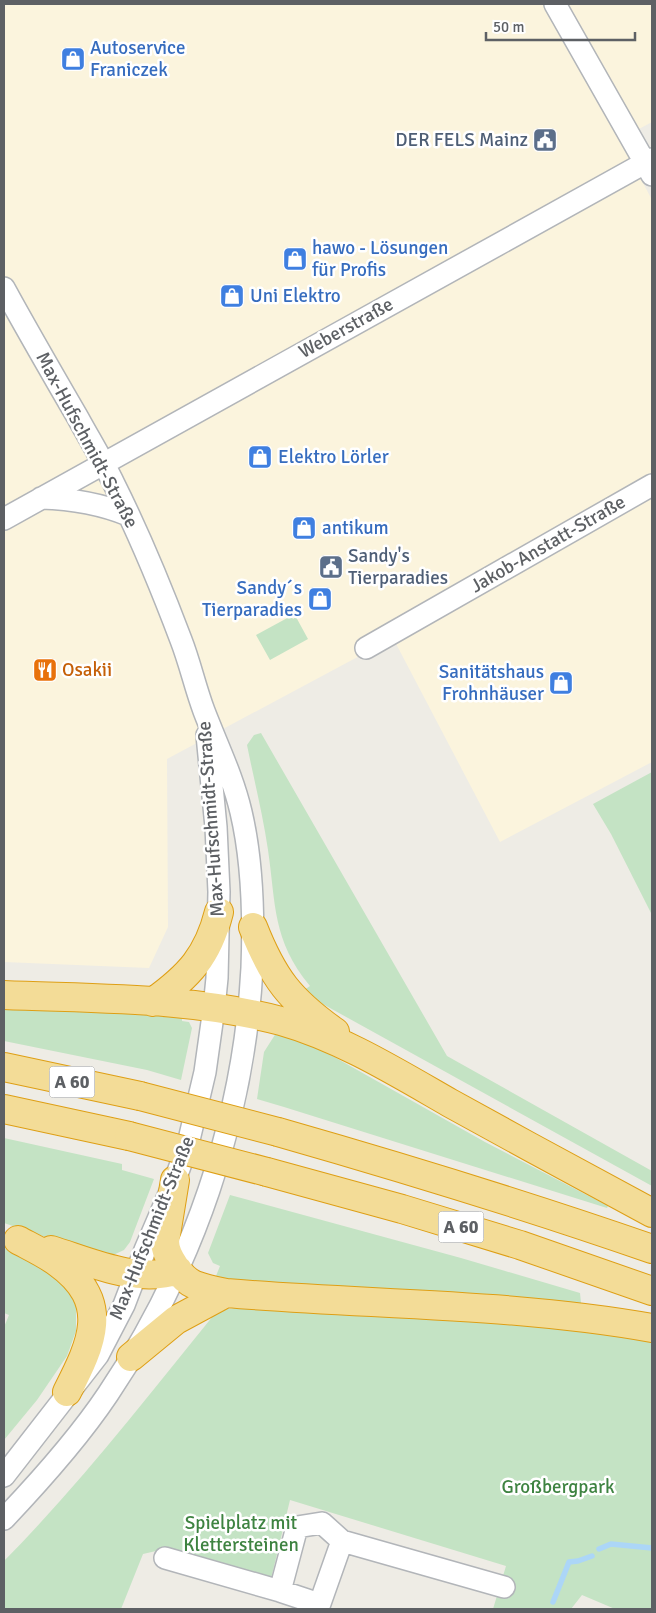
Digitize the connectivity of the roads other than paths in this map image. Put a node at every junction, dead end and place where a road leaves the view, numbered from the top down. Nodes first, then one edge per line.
1 (554, 4) edge
2 (650, 165) edge
3 (4, 288) edge
4 (103, 463) junction
5 (652, 485) edge
6 (41, 498) junction
7 (128, 515) junction
8 (4, 519) edge
9 (366, 648) dead end
10 (203, 708) junction
11 (220, 912) junction
12 (253, 927) junction
13 (4, 995) edge
14 (153, 1002) junction
15 (214, 1008) junction
16 (249, 1014) junction
17 (372, 1059) junction
18 (4, 1067) edge
19 (4, 1108) edge
20 (175, 1180) junction
21 (652, 1213) edge
22 (11, 1238) edge
23 (652, 1249) edge
24 (178, 1270) junction
25 (136, 1274) junction
26 (652, 1291) edge
27 (226, 1293) junction
28 (652, 1328) edge
29 (131, 1357) junction
30 (67, 1392) junction
31 (4, 1476) edge
32 (4, 1519) edge
33 (342, 1540) junction
34 (166, 1558) dead end
35 (504, 1587) dead end
36 (280, 1591) junction
37 (318, 1607) edge

1 - 2 street
2 - 4 street, Weberstraße
3 - 4 street, Max-Hufschmidt-Straße
4 - 6 street, Weberstraße
4 - 7 street, Max-Hufschmidt-Straße
5 - 9 street, Jakob-Anstatt-Straße
6 - 7 street
6 - 8 street, Weberstraße
7 - 10 street, Max-Hufschmidt-Straße
10 - 11 street, Max-Hufschmidt-Straße
10 - 12 street, Max-Hufschmidt-Straße
11 - 14 highway
11 - 15 street, Max-Hufschmidt-Straße
12 - 16 street, Max-Hufschmidt-Straße
12 - 17 highway
13 - 14 highway
14 - 15 highway
15 - 16 highway
15 - 20 street, Max-Hufschmidt-Straße
16 - 17 highway
16 - 24 street, Max-Hufschmidt-Straße
17 - 21 highway
18 - 23 highway, A 60, bridge
19 - 26 highway, A 60, bridge
20 - 24 highway
20 - 25 street, Max-Hufschmidt-Straße
22 - 25 highway
22 - 30 highway
24 - 25 highway
24 - 27 highway
24 - 29 street, Max-Hufschmidt-Straße
25 - 30 street, Max-Hufschmidt-Straße
27 - 28 highway
27 - 29 highway
29 - 32 street, Max-Hufschmidt-Straße
30 - 31 street, Max-Hufschmidt-Straße
33 - 35 street
33 - 36 street
33 - 37 street
34 - 36 street
36 - 37 street

